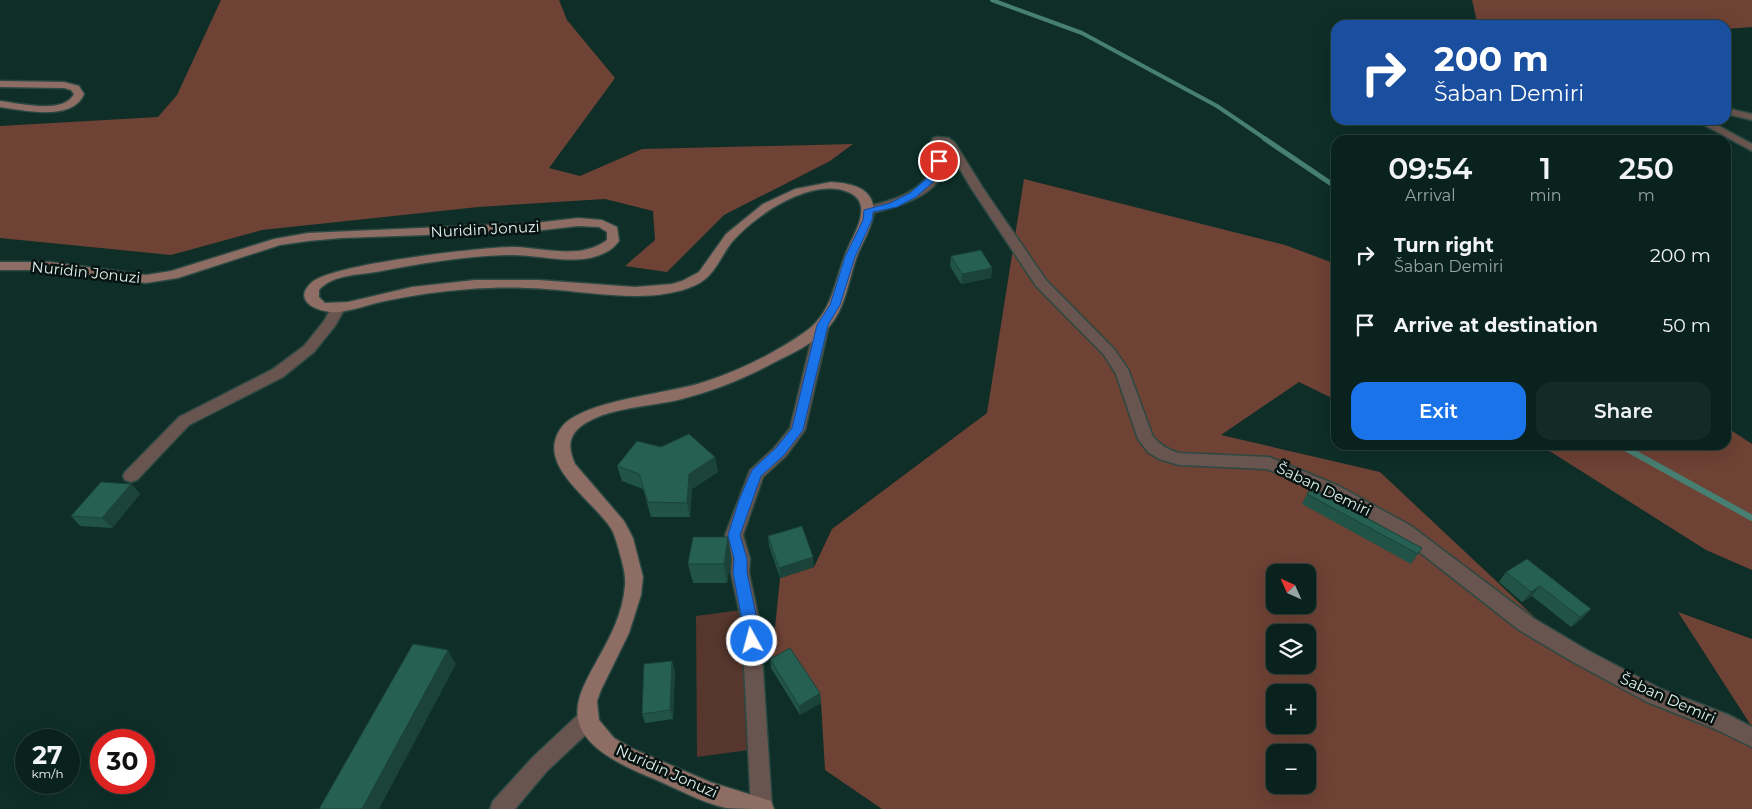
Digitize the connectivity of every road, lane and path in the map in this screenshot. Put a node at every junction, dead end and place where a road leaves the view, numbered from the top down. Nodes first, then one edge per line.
1 (0, 84) edge
2 (0, 104) edge
3 (1731, 112) edge
4 (1752, 117) edge
5 (1709, 125) edge
6 (1728, 135) edge
7 (1731, 137) edge
8 (1752, 148) edge
9 (869, 210) junction
10 (0, 266) edge
11 (338, 308) junction
12 (822, 325) junction
13 (131, 476) dead end
14 (588, 719) junction
15 (1752, 737) edge
16 (762, 808) edge
17 (501, 809) edge

1 - 2 street
3 - 4 street
5 - 6 street
7 - 8 street
9 - 11 street, Nuridin Jonuzi
9 - 12 street, Nuridin Jonuzi
9 - 15 street, Šaban Demiri
10 - 11 street, Nuridin Jonuzi
11 - 13 street
12 - 14 street, Nuridin Jonuzi
12 - 16 street, Nuridin Jonuzi
14 - 16 street, Nuridin Jonuzi
14 - 17 street

